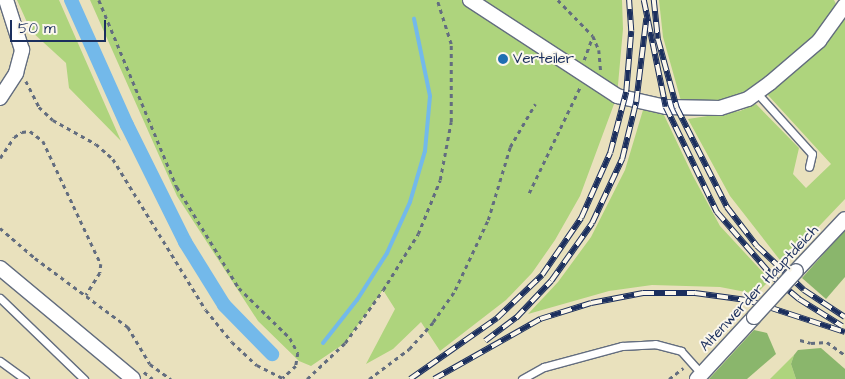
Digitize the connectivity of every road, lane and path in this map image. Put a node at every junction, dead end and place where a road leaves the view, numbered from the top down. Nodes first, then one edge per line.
1 (6, 0) edge
2 (100, 0) edge
3 (437, 0) edge
4 (470, 0) edge
5 (558, 0) edge
6 (845, 5) edge
7 (593, 36) junction
8 (16, 72) junction
9 (586, 77) junction
10 (757, 93) junction
11 (0, 98) edge
12 (535, 104) dead end
13 (0, 158) edge
14 (809, 167) dead end
15 (530, 193) dead end
16 (845, 219) edge
17 (0, 228) edge
18 (0, 268) edge
19 (86, 295) junction
20 (0, 298) edge
21 (800, 340) dead end
22 (845, 355) edge
23 (0, 362) edge
24 (700, 376) edge
25 (25, 379) edge
26 (84, 379) edge
27 (133, 379) edge
28 (171, 379) edge
29 (283, 379) edge
30 (307, 379) edge
31 (369, 379) edge
32 (522, 379) edge

1 - 8 street
2 - 29 path
3 - 30 path
4 - 9 street
5 - 7 path
6 - 10 street
7 - 9 path
7 - 9 path
8 - 11 street
8 - 29 path
9 - 10 street
9 - 15 path
10 - 14 lane
12 - 31 path
13 - 19 path
16 - 24 street, Altenwerder Hauptdeich, bridge
17 - 19 path
18 - 27 street
19 - 28 path
20 - 26 lane
21 - 22 path
23 - 25 lane
24 - 32 lane

